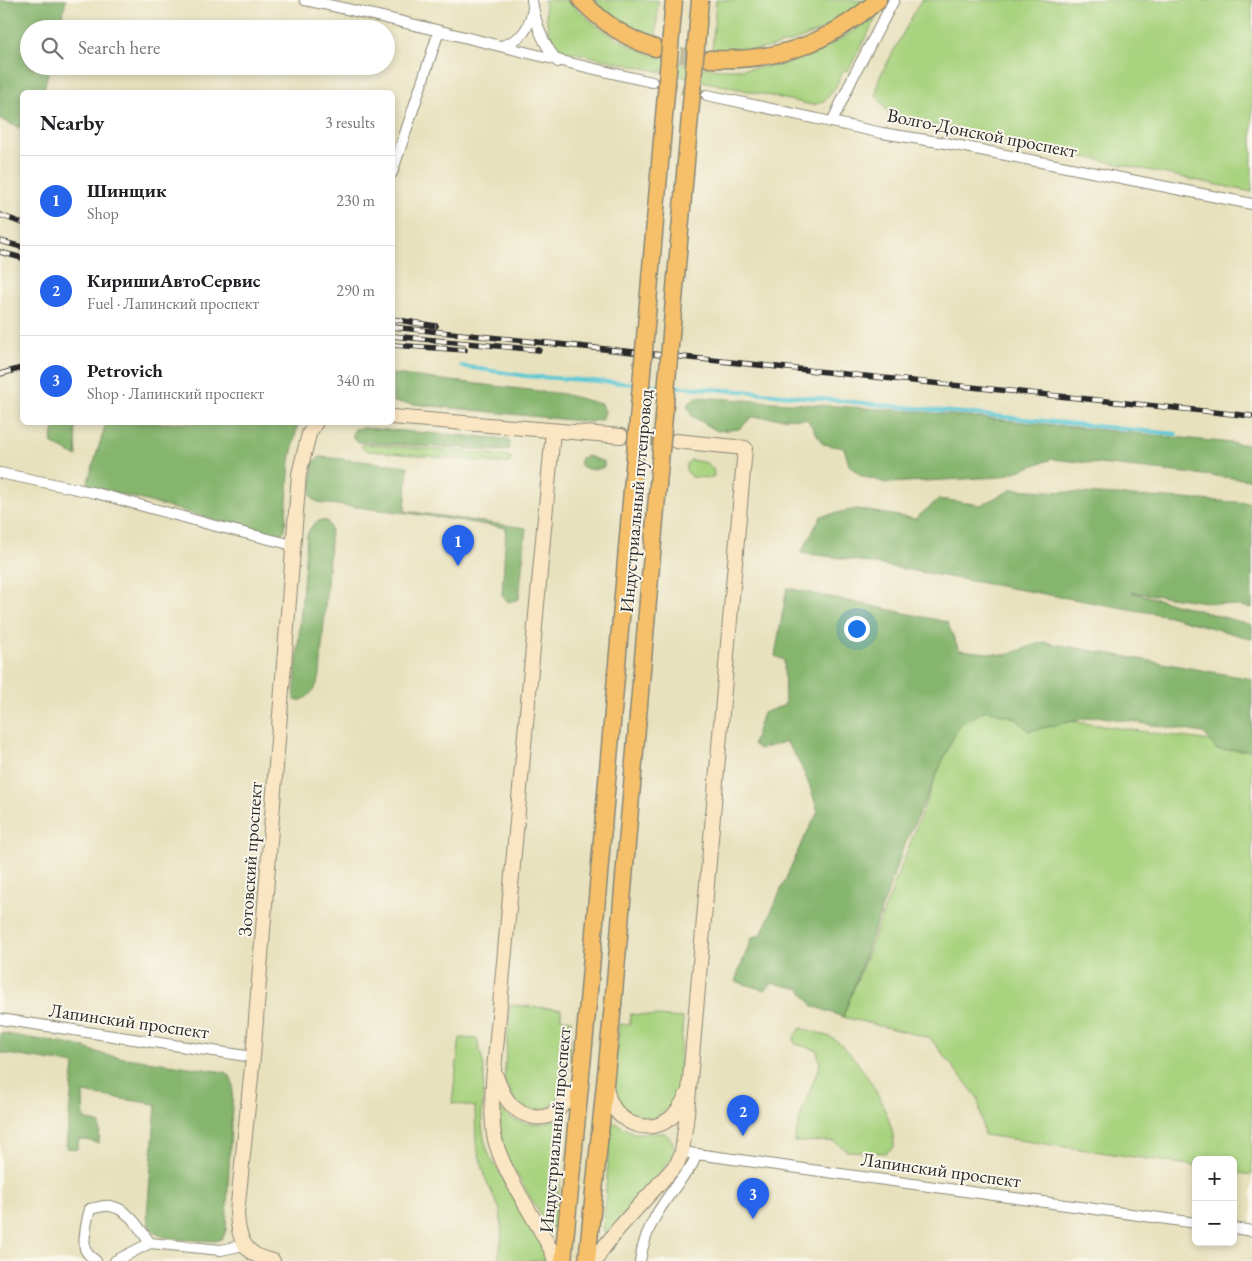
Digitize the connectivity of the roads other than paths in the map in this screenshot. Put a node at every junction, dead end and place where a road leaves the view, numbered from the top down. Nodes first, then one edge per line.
1 (305, 0) edge
2 (581, 0) edge
3 (674, 0) edge
4 (700, 0) edge
5 (878, 0) edge
6 (894, 0) edge
7 (533, 4) edge
8 (439, 31) junction
9 (502, 46) junction
10 (655, 48) tunnel mouth
11 (710, 59) tunnel mouth
12 (558, 62) junction
13 (652, 82) tunnel mouth
14 (707, 95) tunnel mouth
15 (832, 122) junction
16 (395, 164) edge
17 (1252, 204) edge
18 (395, 417) edge
19 (314, 425) edge
20 (553, 431) junction
21 (621, 436) tunnel mouth
22 (676, 441) tunnel mouth
23 (0, 473) edge
24 (293, 545) junction
25 (588, 1003) joint
26 (0, 1019) edge
27 (253, 1057) junction
28 (494, 1070) junction
29 (580, 1082) junction
30 (605, 1083) junction
31 (689, 1091) junction
32 (682, 1152) junction
33 (697, 1154) junction
34 (1192, 1222) edge
35 (1237, 1229) edge
36 (1252, 1231) edge
37 (150, 1243) junction
38 (244, 1244) junction
39 (96, 1261) edge
40 (114, 1261) edge
41 (273, 1261) edge
42 (555, 1261) edge
43 (563, 1261) edge
44 (587, 1261) edge
45 (596, 1261) edge
46 (640, 1261) edge

1 - 8 street
2 - 10 main road
3 - 25 main road, Индустриальный путепровод, bridge
4 - 30 main road, Индустриальный путепровод, bridge
5 - 11 main road
6 - 15 street
7 - 9 street
7 - 12 street
8 - 9 street
8 - 16 street
9 - 12 street
12 - 13 street
14 - 15 street, Волго-Донской проспект
15 - 17 street, Волго-Донской проспект
18 - 20 street
19 - 24 street, Зотовский проспект
20 - 21 street
20 - 28 street
22 - 31 street
23 - 24 street
24 - 27 street, Зотовский проспект
25 - 29 main road, Индустриальный проспект
26 - 27 street, Лапинский проспект
27 - 38 street, Зотовский проспект
28 - 29 street
28 - 42 street
29 - 43 main road, Индустриальный проспект
30 - 31 street
30 - 44 main road
31 - 32 street
32 - 33 street, Лапинский проспект
32 - 45 street
33 - 34 street, Лапинский проспект
33 - 46 street
35 - 36 street
37 - 38 street
37 - 39 street
37 - 40 street
38 - 41 street

